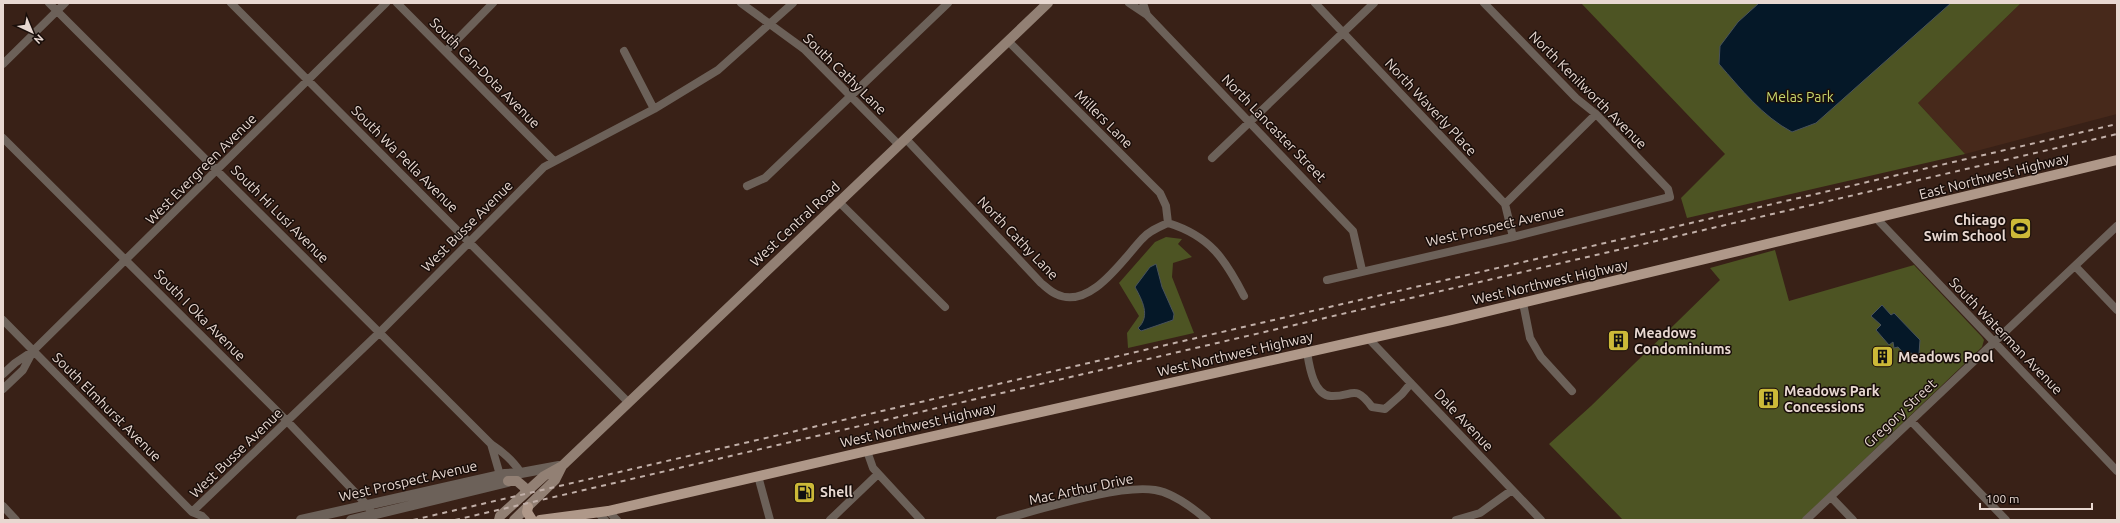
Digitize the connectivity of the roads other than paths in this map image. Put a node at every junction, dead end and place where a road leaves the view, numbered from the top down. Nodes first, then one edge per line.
1 (49, 3) edge
2 (65, 3) edge
3 (231, 3) edge
4 (386, 3) edge
5 (397, 3) edge
6 (493, 3) edge
7 (741, 3) edge
8 (793, 3) edge
9 (948, 3) edge
10 (1048, 3) edge
11 (1129, 3) edge
12 (1143, 3) edge
13 (1315, 3) edge
14 (1374, 3) edge
15 (1484, 3) edge
16 (57, 11) junction
17 (1147, 15) junction
18 (771, 24) junction
19 (1343, 32) junction
20 (1008, 41) junction
21 (446, 51) junction
22 (624, 51) dead end
23 (3, 64) edge
24 (309, 80) junction
25 (851, 96) junction
26 (654, 109) junction
27 (1596, 114) junction
28 (1249, 121) junction
29 (3, 138) edge
30 (902, 142) junction
31 (1212, 158) dead end
32 (2117, 160) edge
33 (554, 161) junction
34 (218, 170) junction
35 (747, 186) dead end
36 (1670, 197) joint
37 (839, 202) junction
38 (1505, 204) junction
39 (1877, 219) junction
40 (1168, 223) junction
41 (2117, 226) edge
42 (1513, 237) junction
43 (470, 241) junction
44 (127, 261) junction
45 (2075, 266) junction
46 (1362, 270) junction
47 (1327, 280) dead end
48 (1244, 296) dead end
49 (1523, 303) junction
50 (946, 307) dead end
51 (2117, 310) edge
52 (3, 320) edge
53 (379, 333) junction
54 (1368, 338) junction
55 (1994, 342) junction
56 (33, 351) junction
57 (1307, 352) junction
58 (3, 374) edge
59 (1411, 383) junction
60 (3, 390) edge
61 (1572, 391) dead end
62 (628, 402) junction
63 (287, 421) junction
64 (1911, 421) junction
65 (491, 444) junction
66 (867, 451) junction
67 (562, 466) junction
68 (2117, 471) edge
69 (521, 473) junction
70 (878, 474) junction
71 (758, 476) junction
72 (504, 478) junction
73 (1512, 490) junction
74 (526, 492) junction
75 (1831, 497) junction
76 (367, 505) junction
77 (3, 506) edge
78 (528, 507) junction
79 (604, 514) edge
80 (373, 515) junction
81 (192, 516) edge
82 (16, 520) edge
83 (206, 520) edge
84 (301, 520) edge
85 (351, 520) edge
86 (499, 520) edge
87 (514, 520) edge
88 (532, 520) edge
89 (540, 520) edge
90 (579, 520) edge
91 (618, 520) edge
92 (770, 520) edge
93 (830, 520) edge
94 (921, 520) edge
95 (1000, 520) edge
96 (1207, 520) edge
97 (1456, 520) edge
98 (1541, 520) edge
99 (1806, 520) edge
100 (1853, 520) edge
101 (2006, 520) edge

1 - 16 street, South Hi Lusi Avenue
2 - 16 street
3 - 24 street, South Wa Pella Avenue
4 - 24 street, West Evergreen Avenue
5 - 21 street, South Can-Dota Avenue
6 - 21 street
7 - 18 street, South Cathy Lane
8 - 18 street, West Busse Avenue
9 - 25 street
10 - 20 main road, West Central Road
11 - 17 street, North Lancaster Street
12 - 17 street, North Lancaster Street
13 - 19 street, North Waverly Place
14 - 19 street
15 - 27 street, North Kenilworth Avenue
16 - 23 street
16 - 34 street, South Hi Lusi Avenue
17 - 28 street, North Lancaster Street
18 - 25 street, South Cathy Lane
18 - 26 street, West Busse Avenue
19 - 28 street
19 - 38 street, North Waverly Place
20 - 30 main road, West Central Road
20 - 40 street, Millers Lane
21 - 33 street, South Can-Dota Avenue
22 - 26 street
24 - 34 street, West Evergreen Avenue
24 - 43 street, South Wa Pella Avenue
25 - 30 street, South Cathy Lane
25 - 35 street
26 - 33 street, West Busse Avenue
27 - 36 street, North Kenilworth Avenue
27 - 38 street
28 - 31 street
28 - 46 street, North Lancaster Street
29 - 44 street, South I Oka Avenue
30 - 37 main road, West Central Road
30 - 40 street, North Cathy Lane
32 - 39 main road, East Northwest Highway
33 - 43 street, West Busse Avenue
34 - 44 street, West Evergreen Avenue
34 - 53 street, South Hi Lusi Avenue
36 - 42 street, West Prospect Avenue
37 - 50 street
37 - 62 main road, West Central Road
38 - 42 street, North Waverly Place
39 - 49 main road, West Northwest Highway
39 - 55 street, South Waterman Avenue
40 - 48 street
41 - 45 street, Gregory Street
42 - 46 street, West Prospect Avenue
43 - 53 street, West Busse Avenue
43 - 62 street, South Wa Pella Avenue
44 - 56 street, West Evergreen Avenue
44 - 63 street, South I Oka Avenue
45 - 51 street
45 - 55 street, Gregory Street
46 - 47 street, West Prospect Avenue
49 - 54 main road, West Northwest Highway
49 - 61 street
52 - 56 street, South Elmhurst Avenue
53 - 63 street, West Busse Avenue
53 - 65 street, South Hi Lusi Avenue
54 - 57 main road, West Northwest Highway
54 - 59 street, Dale Avenue
55 - 64 street, Gregory Street
55 - 68 street, South Waterman Avenue
56 - 58 street, West Evergreen Avenue
56 - 60 street, West Evergreen Avenue
56 - 81 street, South Elmhurst Avenue
57 - 59 street
57 - 66 main road, West Northwest Highway
59 - 73 street, Dale Avenue
62 - 67 main road, West Central Road
63 - 76 street, South I Oka Avenue
63 - 81 street, West Busse Avenue
64 - 75 street, Gregory Street
64 - 101 street
65 - 69 street, South Hi Lusi Avenue
65 - 72 street, South Hi Lusi Avenue
66 - 70 street
66 - 71 main road, West Northwest Highway
67 - 69 street, West Prospect Avenue
67 - 74 main road, West Central Road
67 - 78 main road, West Central Road
69 - 72 street, West Prospect Avenue
70 - 93 street
70 - 94 street
71 - 79 main road, West Northwest Highway
71 - 92 street
72 - 74 main road
72 - 76 street, West Prospect Avenue
72 - 80 street, West Prospect Avenue
73 - 97 street
73 - 98 street, Dale Avenue
74 - 86 main road, West Central Road
75 - 99 street, Gregory Street
75 - 100 street
76 - 80 street, South I Oka Avenue
76 - 84 street, West Prospect Avenue
77 - 82 street
78 - 87 main road, West Central Road
78 - 88 main road
79 - 89 main road, West Northwest Highway
79 - 90 main road, West Northwest Highway
79 - 91 street
80 - 85 street, West Prospect Avenue
81 - 83 street, South Elmhurst Avenue
95 - 96 street, Mac Arthur Drive

